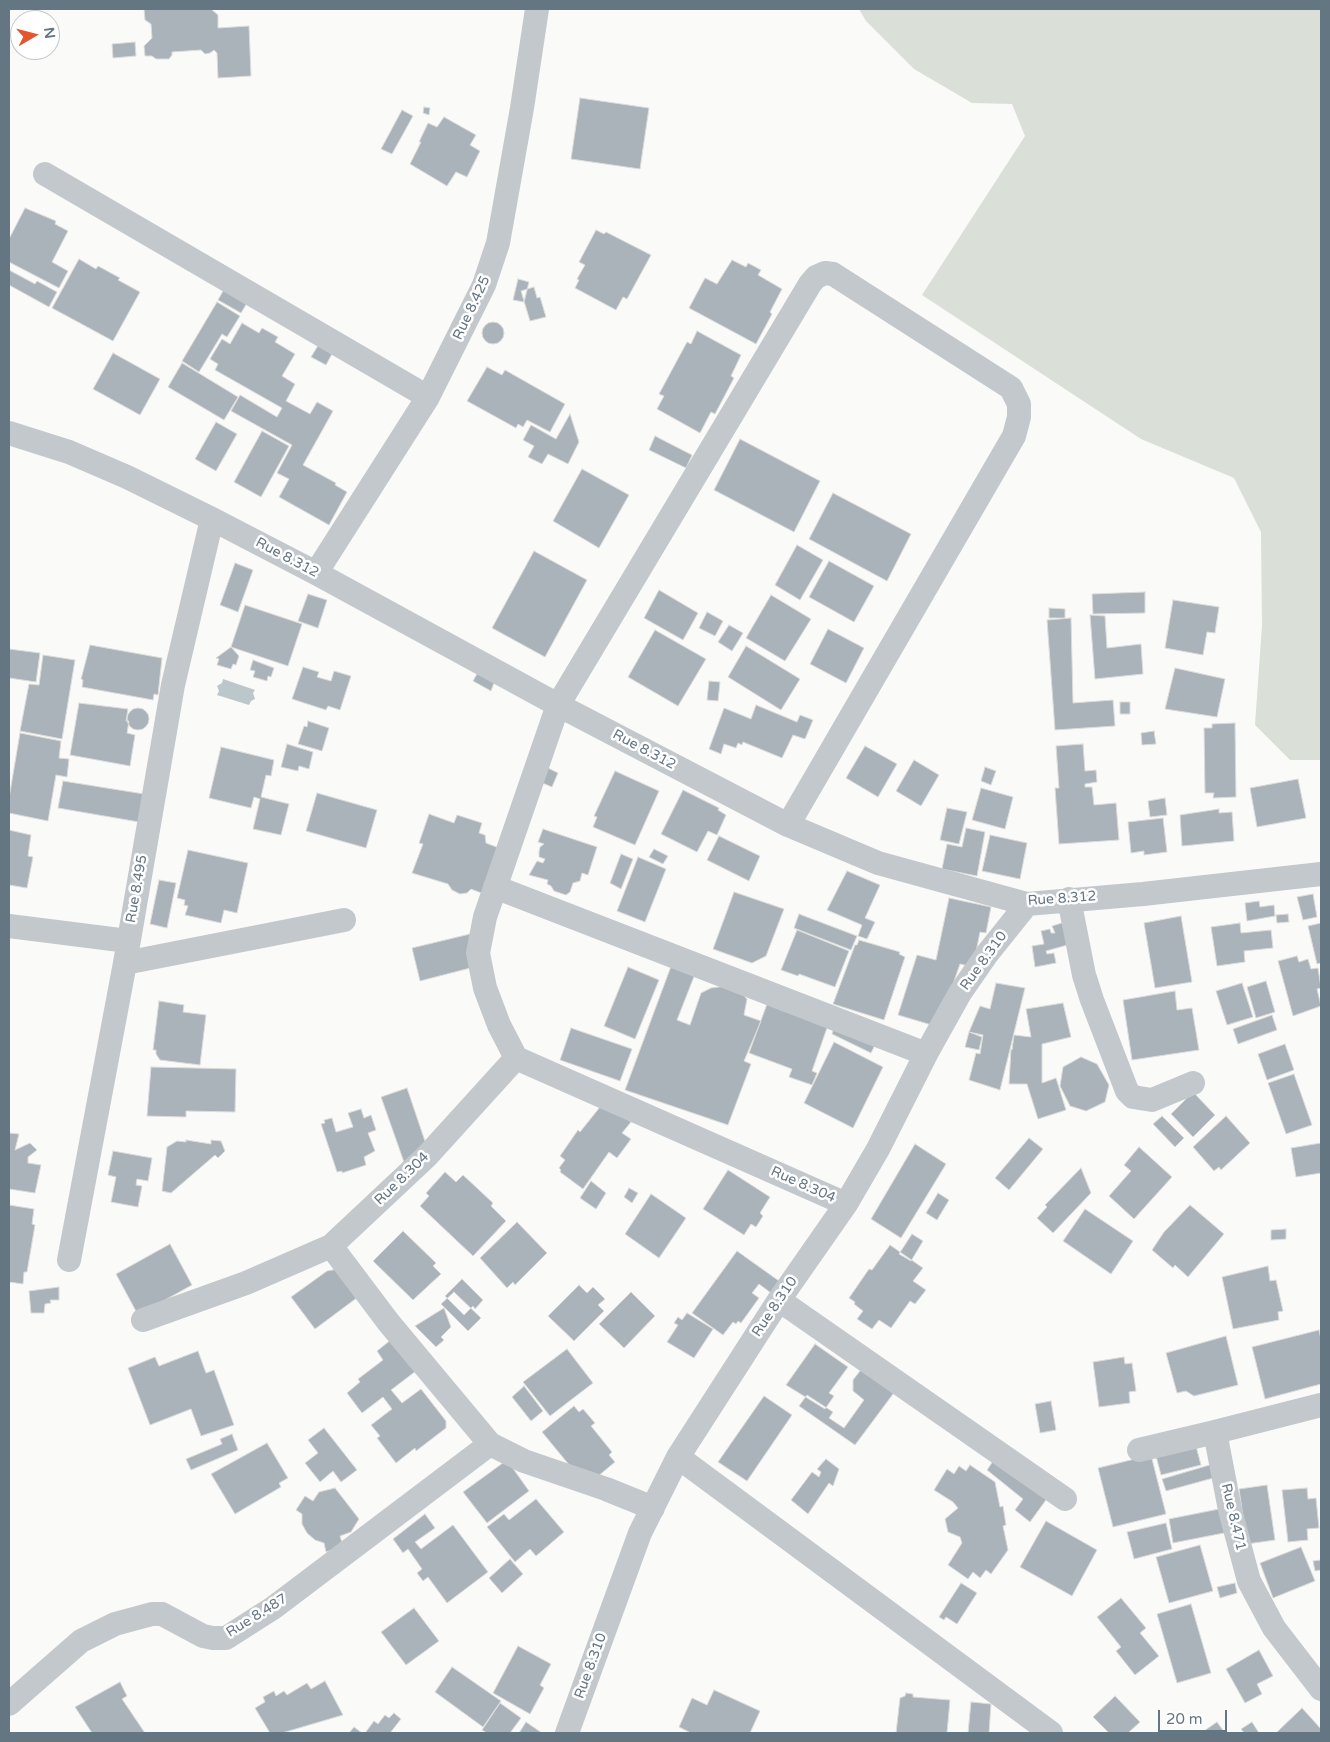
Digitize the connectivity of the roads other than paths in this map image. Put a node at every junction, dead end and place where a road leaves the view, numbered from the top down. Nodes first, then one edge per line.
1 (537, 9) edge
2 (44, 174) dead end
3 (428, 397) junction
4 (9, 433) edge
5 (212, 520) junction
6 (316, 574) junction
7 (558, 705) junction
8 (788, 825) junction
9 (1321, 874) edge
10 (495, 887) junction
11 (1069, 899) junction
12 (1026, 904) junction
13 (344, 920) dead end
14 (9, 926) edge
15 (126, 952) junction
16 (926, 1054) junction
17 (516, 1058) junction
18 (1193, 1083) dead end
19 (846, 1204) junction
20 (331, 1246) junction
21 (69, 1260) dead end
22 (779, 1300) junction
23 (143, 1320) dead end
24 (1321, 1405) edge
25 (1215, 1432) junction
26 (490, 1444) junction
27 (1139, 1450) dead end
28 (678, 1457) junction
29 (1065, 1499) dead end
30 (653, 1508) junction
31 (1321, 1689) edge
32 (9, 1704) edge
33 (567, 1733) edge
34 (1051, 1733) edge

1 - 3 street, Rue 8.425
2 - 3 street
3 - 6 street, Rue 8.425
4 - 5 street, Rue 8.312
5 - 6 street, Rue 8.312
5 - 15 street, Rue 8.495
6 - 7 street, Rue 8.312
7 - 8 street, Rue 8.312
7 - 8 street
7 - 10 street
8 - 12 street, Rue 8.312
9 - 11 street, Rue 8.312
10 - 16 street
10 - 17 street
11 - 12 street, Rue 8.312
11 - 18 street
12 - 16 street, Rue 8.310
13 - 15 street
14 - 15 street
15 - 21 street, Rue 8.495
16 - 19 street, Rue 8.310
17 - 19 street, Rue 8.304
17 - 20 street, Rue 8.304
19 - 22 street, Rue 8.310
20 - 23 street, Rue 8.304
20 - 26 street
22 - 28 street, Rue 8.310
22 - 29 street
24 - 25 street
25 - 27 street
25 - 31 street, Rue 8.471
26 - 30 street
26 - 32 street, Rue 8.487
28 - 30 street, Rue 8.310
28 - 34 street
30 - 33 street, Rue 8.310

